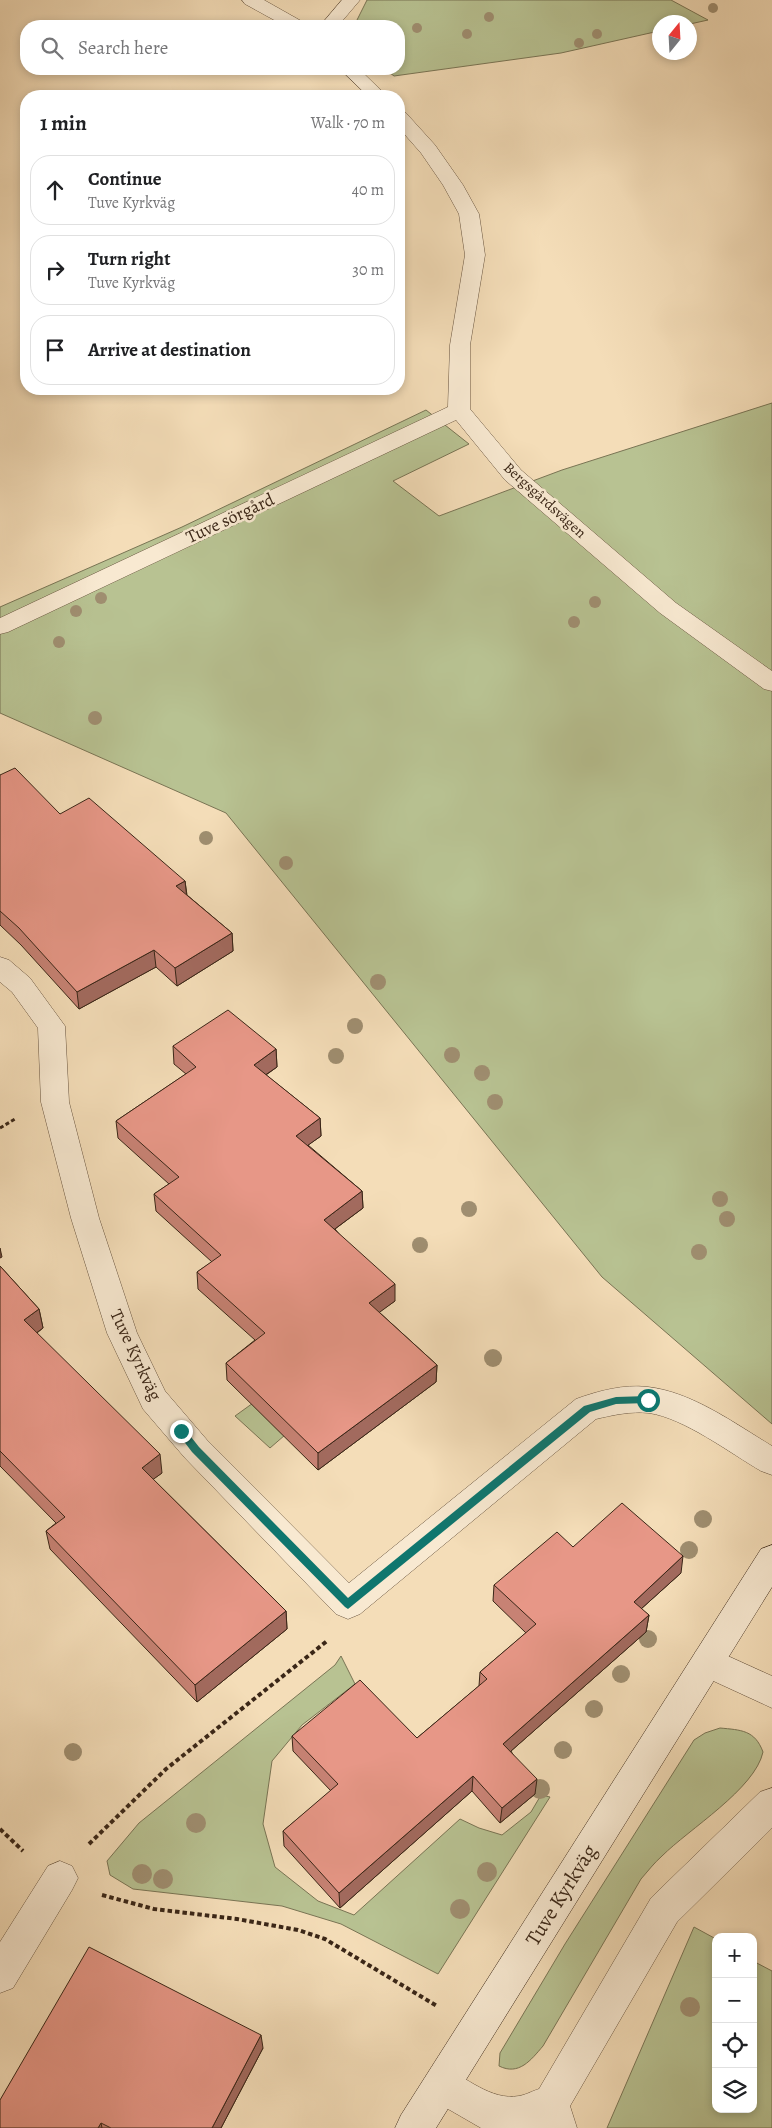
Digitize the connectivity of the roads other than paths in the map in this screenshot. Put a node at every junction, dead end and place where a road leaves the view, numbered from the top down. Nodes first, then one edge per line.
1 (251, 0) edge
2 (351, 0) edge
3 (286, 20) edge
4 (334, 20) edge
5 (355, 75) edge
6 (372, 90) edge
7 (405, 124) edge
8 (459, 410) junction
9 (0, 627) edge
10 (772, 683) edge
11 (0, 967) edge
12 (772, 1462) edge
13 (772, 1559) edge
14 (708, 1662) junction
15 (772, 1693) edge
16 (772, 1804) edge
17 (60, 1878) road end
18 (0, 1975) edge
19 (442, 2085) junction
20 (554, 2116) edge
21 (414, 2128) edge

1 - 3 street
2 - 4 street
5 - 6 street
7 - 8 street
8 - 9 street, Tuve sörgård
8 - 10 street, Bergsgårdsvägen
11 - 12 street, Tuve Kyrkväg
13 - 14 street, Tuve Kyrkväg
14 - 15 street
14 - 19 street, Tuve Kyrkväg
16 - 20 street
17 - 18 street
19 - 20 street
19 - 21 street, Tuve Kyrkväg

